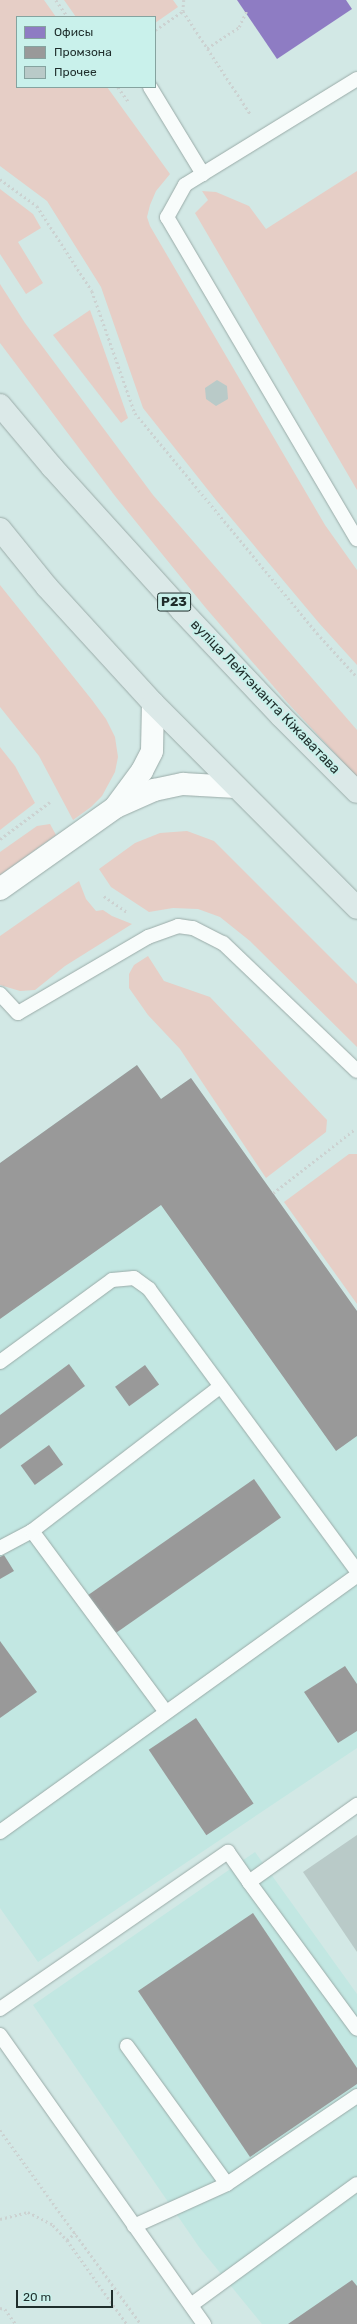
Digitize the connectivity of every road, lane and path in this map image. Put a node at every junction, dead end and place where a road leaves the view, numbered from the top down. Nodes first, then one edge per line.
1 (56, 0) edge
2 (184, 0) edge
3 (183, 11) junction
4 (246, 12) dead end
5 (67, 16) edge
6 (156, 29) edge
7 (207, 48) junction
8 (357, 79) edge
9 (151, 88) edge
10 (265, 136) junction
11 (203, 174) junction
12 (0, 179) edge
13 (0, 404) edge
14 (0, 529) edge
15 (356, 537) edge
16 (357, 677) edge
17 (153, 703) junction
18 (236, 787) junction
19 (357, 792) edge
20 (50, 802) dead end
21 (116, 807) junction
22 (0, 839) edge
23 (0, 889) edge
24 (104, 896) dead end
25 (357, 908) edge
26 (127, 912) dead end
27 (0, 994) edge
28 (357, 1071) edge
29 (354, 1130) dead end
30 (273, 1193) dead end
31 (0, 1362) edge
32 (220, 1387) junction
33 (32, 1531) junction
34 (0, 1548) edge
35 (357, 1571) edge
36 (357, 1575) edge
37 (165, 1711) junction
38 (357, 1805) edge
39 (0, 1832) edge
40 (249, 1882) junction
41 (0, 2009) edge
42 (357, 2030) edge
43 (0, 2035) edge
44 (127, 2046) dead end
45 (357, 2096) edge
46 (0, 2130) edge
47 (227, 2184) junction
48 (357, 2184) edge
49 (0, 2219) edge
50 (134, 2226) junction
51 (75, 2233) junction
52 (67, 2240) junction
53 (191, 2305) junction
54 (0, 2308) edge
55 (16, 2324) edge
56 (127, 2324) edge
57 (141, 2324) edge
58 (204, 2324) edge

1 - 5 path
2 - 3 path
3 - 6 path
3 - 7 path
4 - 7 path
7 - 10 path
8 - 10 lane
9 - 11 lane
10 - 11 lane
11 - 15 lane
12 - 16 path
13 - 19 main road, вуліца Лейтэнанта Кіжаватава / Р23
14 - 17 main road
17 - 18 main road
17 - 21 street
18 - 21 street
18 - 25 main road
20 - 22 path
21 - 23 street
24 - 26 path
27 - 28 lane
29 - 30 path
31 - 32 lane
32 - 33 lane
32 - 35 lane
33 - 34 lane
33 - 37 lane
36 - 37 lane
37 - 39 lane
38 - 40 lane
40 - 41 lane
40 - 42 lane
43 - 50 lane
44 - 47 lane
45 - 47 lane
46 - 51 path
47 - 50 lane
48 - 53 lane
49 - 52 path
50 - 53 lane
51 - 52 path
51 - 57 path
52 - 56 path
53 - 58 lane
54 - 55 path

